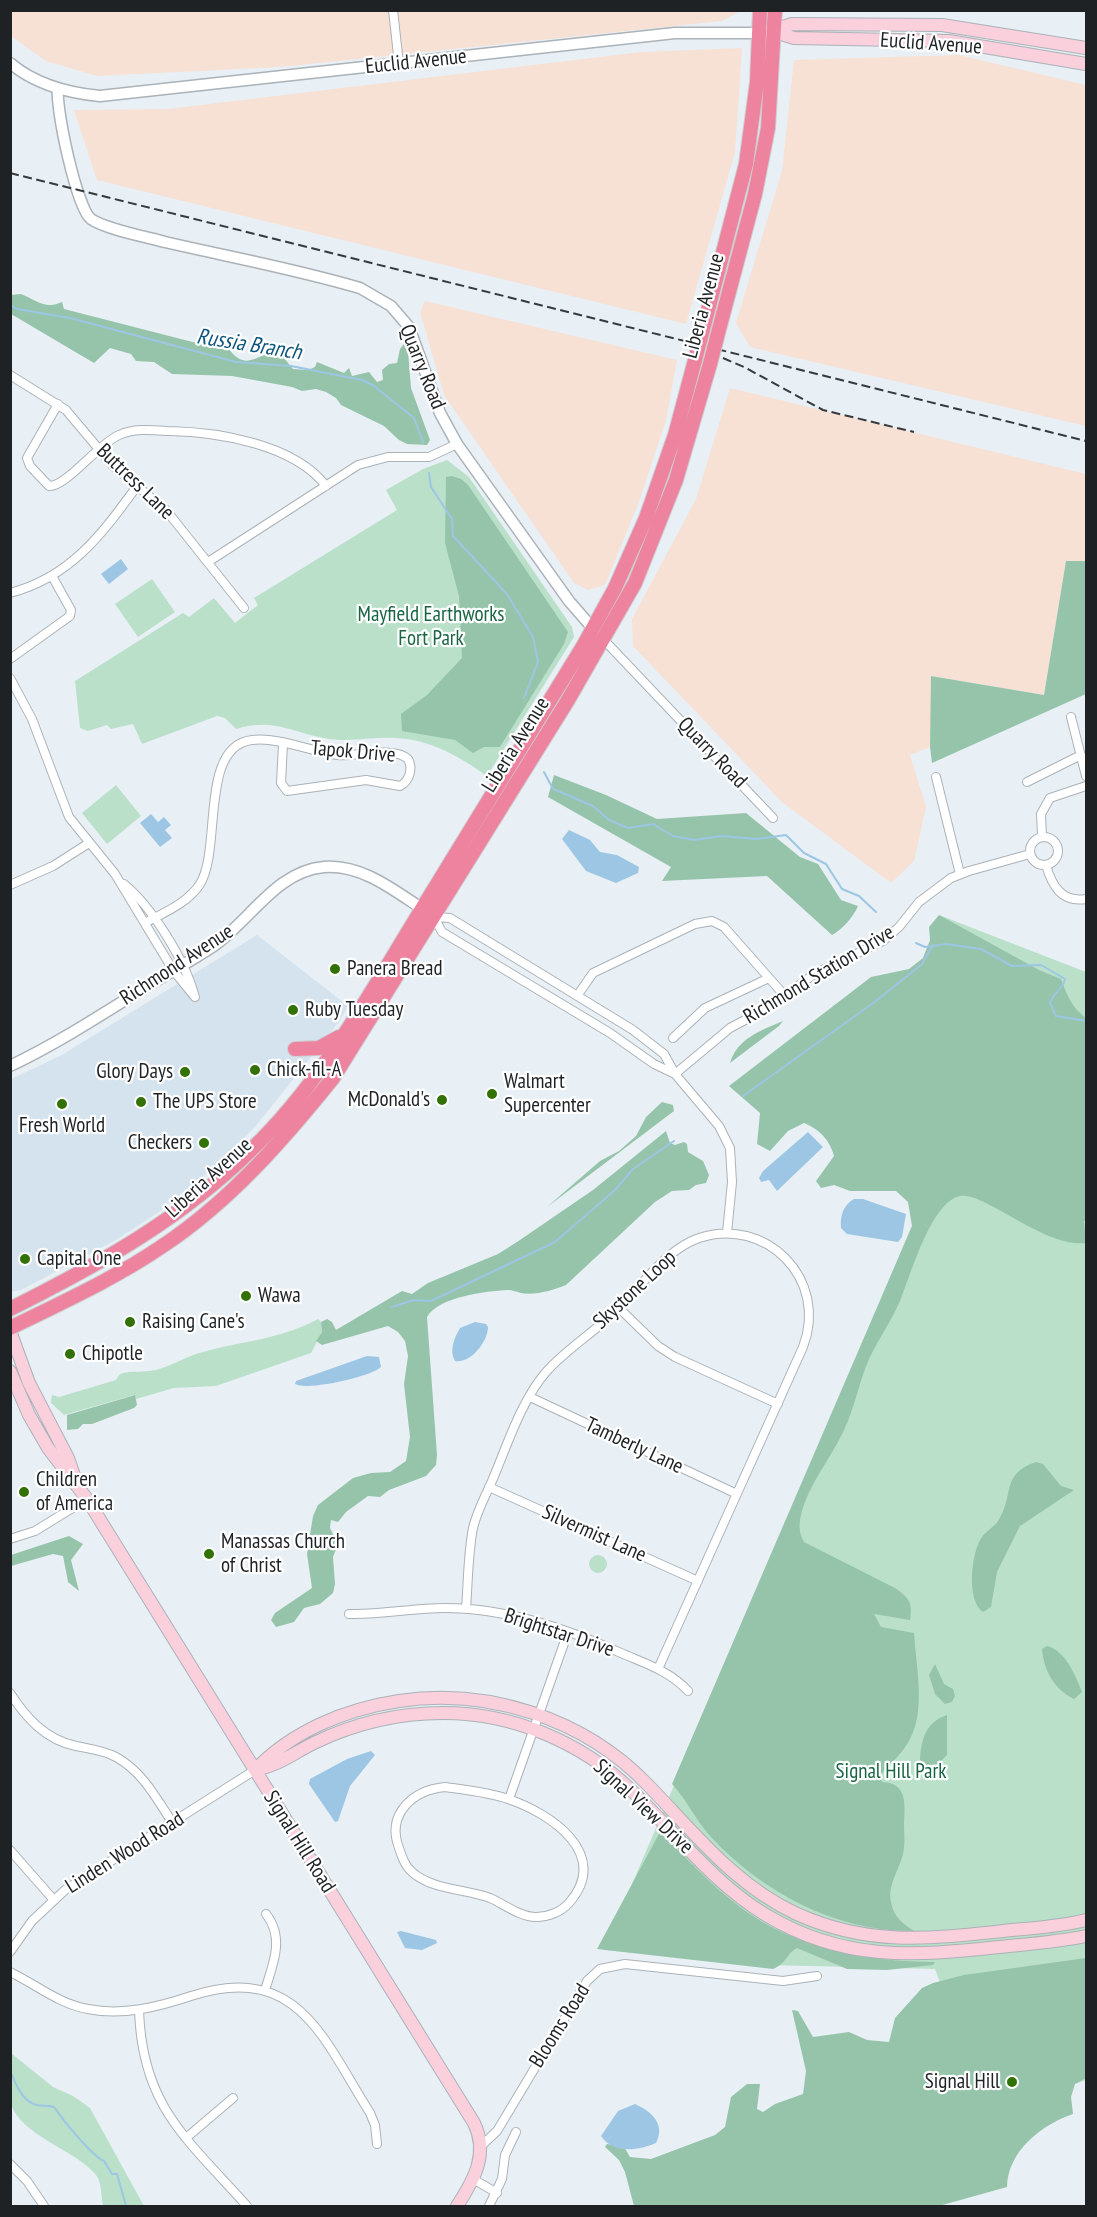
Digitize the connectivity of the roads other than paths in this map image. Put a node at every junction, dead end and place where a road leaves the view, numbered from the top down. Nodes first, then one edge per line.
1 (393, 10) edge
2 (760, 10) edge
3 (775, 10) edge
4 (775, 32) junction
5 (759, 33) junction
6 (1086, 48) edge
7 (10, 63) edge
8 (399, 64) junction
9 (1086, 64) edge
10 (58, 88) junction
11 (10, 375) edge
12 (58, 404) junction
13 (457, 444) junction
14 (98, 448) junction
15 (137, 486) junction
16 (326, 486) junction
17 (208, 561) junction
18 (52, 576) junction
19 (10, 593) edge
20 (244, 608) dead end
21 (593, 629) junction
22 (604, 640) junction
23 (10, 658) edge
24 (10, 678) edge
25 (1071, 717) dead end
26 (283, 744) junction
27 (1081, 755) junction
28 (936, 777) dead end
29 (1086, 777) edge
30 (1027, 782) dead end
31 (1086, 786) edge
32 (773, 818) dead end
33 (1042, 836) junction
34 (89, 843) junction
35 (1030, 854) junction
36 (1046, 865) junction
37 (960, 874) junction
38 (119, 881) junction
39 (10, 885) edge
40 (1086, 899) edge
41 (422, 909) junction
42 (434, 917) junction
43 (154, 918) junction
44 (145, 923) junction
45 (178, 968) junction
46 (769, 978) junction
47 (577, 996) junction
48 (785, 996) junction
49 (348, 1029) junction
50 (673, 1038) dead end
51 (295, 1049) dead end
52 (10, 1066) edge
53 (675, 1074) junction
54 (727, 1233) junction
55 (619, 1308) junction
56 (10, 1309) edge
57 (10, 1329) edge
58 (10, 1371) edge
59 (530, 1397) junction
60 (778, 1404) junction
61 (77, 1485) junction
62 (489, 1487) junction
63 (737, 1494) junction
64 (87, 1499) junction
65 (10, 1539) edge
66 (698, 1581) junction
67 (466, 1609) junction
68 (349, 1614) dead end
69 (568, 1632) junction
70 (658, 1669) junction
71 (688, 1690) dead end
72 (10, 1693) edge
73 (539, 1715) junction
74 (534, 1729) junction
75 (255, 1770) junction
76 (509, 1799) junction
77 (172, 1822) junction
78 (10, 1850) edge
79 (53, 1899) junction
80 (266, 1914) dead end
81 (1086, 1920) edge
82 (1086, 1936) edge
83 (10, 1952) edge
84 (10, 1972) edge
85 (817, 1976) dead end
86 (264, 1990) junction
87 (139, 2010) junction
88 (233, 2098) dead end
89 (516, 2132) dead end
90 (186, 2138) junction
91 (377, 2144) dead end
92 (481, 2146) junction
93 (10, 2164) edge
94 (473, 2180) junction
95 (497, 2193) junction
96 (44, 2206) edge
97 (247, 2206) edge
98 (457, 2206) edge
99 (489, 2206) edge

1 - 8 street
2 - 5 highway, Liberia Avenue
3 - 4 highway, Liberia Avenue
4 - 5 main road, Euclid Avenue
4 - 6 main road, Euclid Avenue
4 - 9 main road, Euclid Avenue
4 - 22 highway, Liberia Avenue, bridge
5 - 8 street, Euclid Avenue
5 - 21 highway, Liberia Avenue, bridge
7 - 10 street
8 - 10 street, Euclid Avenue
10 - 13 street, Quarry Road
11 - 12 street, Buttress Lane
12 - 14 street, Buttress Lane
12 - 14 street
13 - 16 street
13 - 21 street, Quarry Road
14 - 15 street, Buttress Lane
14 - 16 street
15 - 17 street, Buttress Lane
15 - 18 street
16 - 17 street
17 - 20 street, Buttress Lane
18 - 19 street
18 - 23 street
21 - 22 street, Quarry Road
21 - 41 highway, Liberia Avenue
22 - 32 street, Quarry Road
22 - 42 highway, Liberia Avenue
24 - 34 street
25 - 27 street
26 - 26 street, Tapok Drive
26 - 43 street, Tapok Drive
27 - 29 street
27 - 30 street
28 - 37 street
31 - 33 street
33 - 35 street
33 - 36 street
34 - 38 street
34 - 39 street
35 - 36 street
35 - 37 street, Richmond Station Drive
36 - 40 street
37 - 48 street, Richmond Station Drive
38 - 43 street
38 - 44 street
41 - 42 street, Richmond Avenue
41 - 45 street, Richmond Avenue
41 - 49 highway, Liberia Avenue
42 - 47 street, Richmond Avenue
42 - 53 street, Richmond Avenue
42 - 57 highway, Liberia Avenue
43 - 44 street, Tapok Drive
43 - 45 street
44 - 45 street
45 - 52 street, Richmond Avenue
46 - 47 street
46 - 48 street
46 - 50 street
47 - 53 street, Richmond Avenue
48 - 53 street, Richmond Station Drive
49 - 51 highway
49 - 56 highway, Liberia Avenue
53 - 54 street, Richmond Avenue
54 - 55 street, Skystone Loop
54 - 60 street, Skystone Loop
55 - 59 street, Skystone Loop
55 - 60 street
57 - 61 main road, Signal Hill Road
58 - 61 main road, Signal Hill Road
59 - 62 street, Skystone Loop
59 - 63 street, Tamberly Lane
60 - 63 street, Skystone Loop
61 - 64 main road, Signal Hill Road
62 - 66 street, Silvermist Lane
62 - 67 street, Skystone Loop
63 - 66 street, Skystone Loop
64 - 65 street
64 - 75 main road, Signal Hill Road
66 - 70 street, Skystone Loop
67 - 68 street, Brightstar Drive
67 - 69 street, Brightstar Drive
69 - 70 street, Brightstar Drive
69 - 73 street
70 - 71 street, Brightstar Drive
72 - 77 street
73 - 74 street
73 - 75 main road, Signal View Drive
73 - 81 main road, Signal View Drive
74 - 75 main road, Signal View Drive
74 - 76 street
74 - 82 main road, Signal View Drive
75 - 77 street, Linden Wood Road
75 - 92 main road, Signal Hill Road
76 - 76 street
77 - 79 street, Linden Wood Road
78 - 79 street
79 - 83 street, Linden Wood Road
80 - 86 street
84 - 87 street
85 - 92 street, Blooms Road
86 - 87 street
86 - 91 street
87 - 90 street
88 - 90 street
89 - 95 street
90 - 97 street
92 - 94 main road
93 - 96 street
94 - 95 street
94 - 98 main road
95 - 99 street

